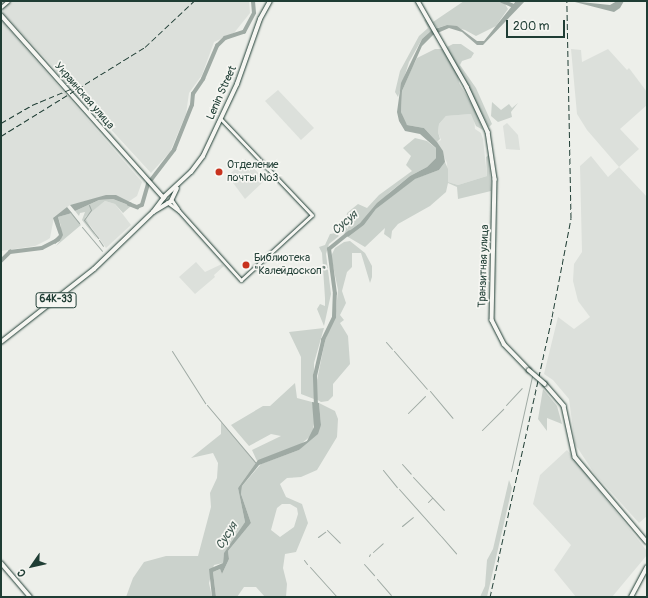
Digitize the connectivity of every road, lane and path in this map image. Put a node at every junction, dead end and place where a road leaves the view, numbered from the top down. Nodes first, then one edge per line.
1 (8, 1) edge
2 (270, 1) edge
3 (418, 1) edge
4 (1, 7) edge
5 (1, 15) edge
6 (221, 119) junction
7 (179, 186) junction
8 (155, 187) junction
9 (168, 197) junction
10 (167, 202) junction
11 (160, 204) junction
12 (179, 211) junction
13 (153, 212) junction
14 (1, 342) edge
15 (647, 542) edge
16 (1, 563) edge
17 (647, 567) edge
18 (30, 597) edge
19 (631, 597) edge

1 - 4 street
2 - 6 main road, Lenin Street
3 - 15 main road, Транзитная улица, bridge
5 - 8 main road, Украинская улица
6 - 7 main road, Lenin Street
6 - 12 street, Украинская улица
7 - 8 main road
7 - 9 main road, Lenin Street
8 - 9 main road, Украинская улица
8 - 11 main road
9 - 10 main road, Украинская улица
9 - 11 main road, Lenin Street
9 - 12 street
10 - 12 street, Украинская улица
10 - 13 main road, Lenin Street
11 - 13 main road, Lenin Street
13 - 14 main road, Lenin Street / 64К-33
16 - 18 main road
17 - 19 main road

